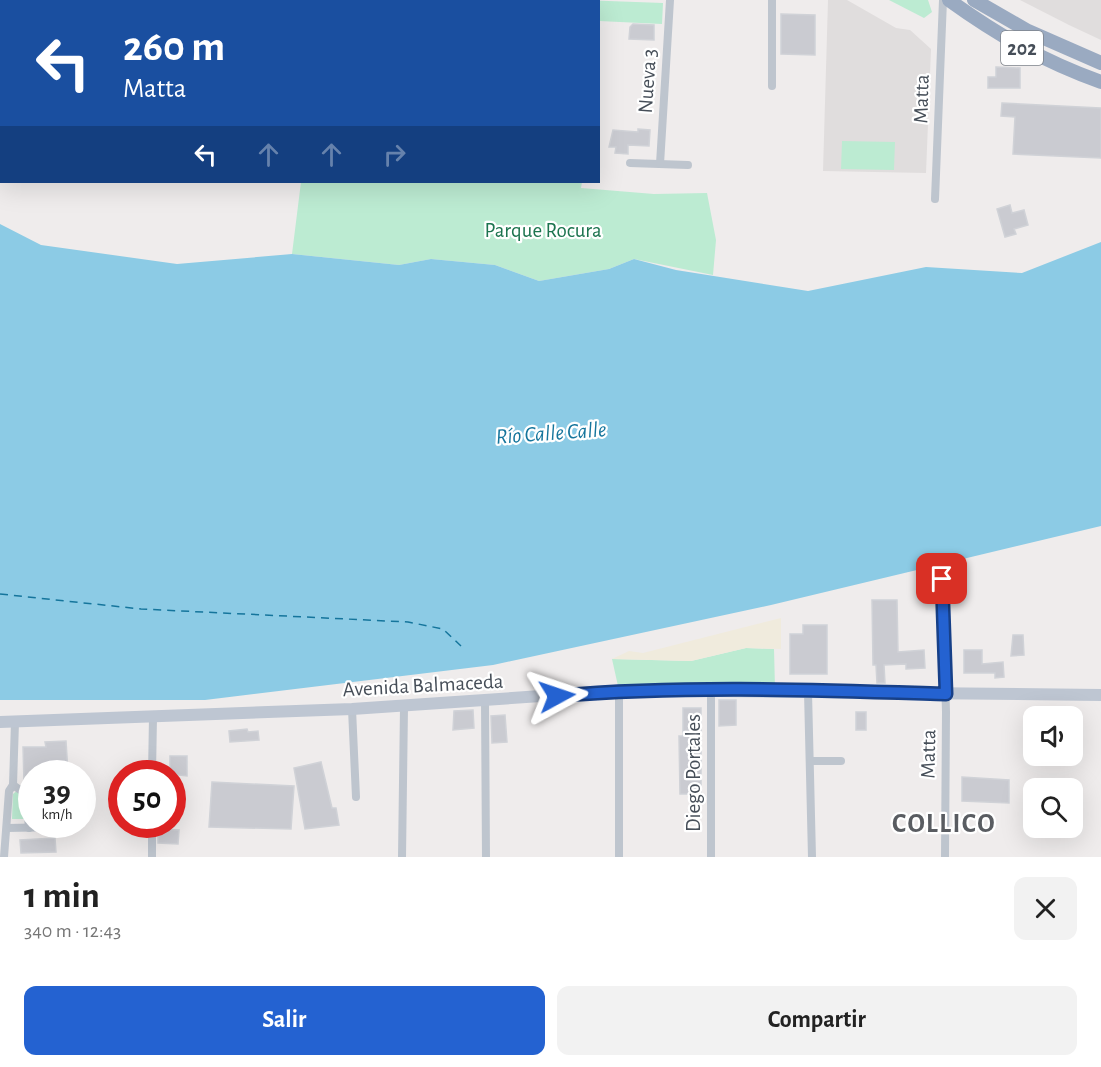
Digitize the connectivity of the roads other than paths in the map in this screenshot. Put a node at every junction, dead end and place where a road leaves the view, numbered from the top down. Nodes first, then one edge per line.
1 (670, 0) edge
2 (772, 0) edge
3 (943, 0) edge
4 (950, 0) edge
5 (974, 0) edge
6 (985, 0) edge
7 (998, 15) junction
8 (1101, 63) edge
9 (1101, 82) edge
10 (771, 86) dead end
11 (630, 163) dead end
12 (660, 164) junction
13 (688, 165) dead end
14 (935, 200) dead end
15 (942, 579) dead end
16 (711, 689) junction
17 (619, 691) junction
18 (808, 692) junction
19 (946, 694) junction
20 (1101, 695) edge
21 (484, 701) junction
22 (404, 706) junction
23 (352, 709) junction
24 (153, 717) junction
25 (0, 722) edge
26 (15, 722) junction
27 (152, 760) edge
28 (811, 761) junction
29 (842, 762) dead end
30 (13, 785) junction
31 (18, 788) edge
32 (356, 797) dead end
33 (7, 828) junction
34 (18, 828) edge
35 (152, 838) edge
36 (4, 857) edge
37 (152, 857) edge
38 (402, 857) edge
39 (486, 857) edge
40 (619, 857) edge
41 (711, 857) edge
42 (812, 857) edge
43 (945, 857) edge

1 - 12 street, Nueva 3
2 - 10 street
3 - 14 street, Matta
4 - 9 highway, 202
5 - 7 highway, 202
6 - 7 highway
7 - 8 highway, 202
11 - 12 street
12 - 13 street
15 - 19 street, Matta
16 - 17 main road, Avenida Balmaceda
16 - 18 main road, Avenida Balmaceda
16 - 41 street, Diego Portales
17 - 21 main road, Avenida Balmaceda
17 - 40 street
18 - 19 main road, Avenida Balmaceda
18 - 28 street
19 - 20 main road, Avenida Balmaceda
19 - 43 street, Matta
21 - 22 main road, Avenida Balmaceda
21 - 39 street
22 - 23 main road, Avenida Balmaceda
22 - 38 street
23 - 24 main road, Avenida Balmaceda
23 - 32 street
24 - 26 main road, Avenida Balmaceda
24 - 27 street
25 - 26 main road, Avenida Balmaceda
26 - 30 street
28 - 29 street
28 - 42 street
30 - 31 street
30 - 33 street
33 - 34 street
33 - 36 street
35 - 37 street

